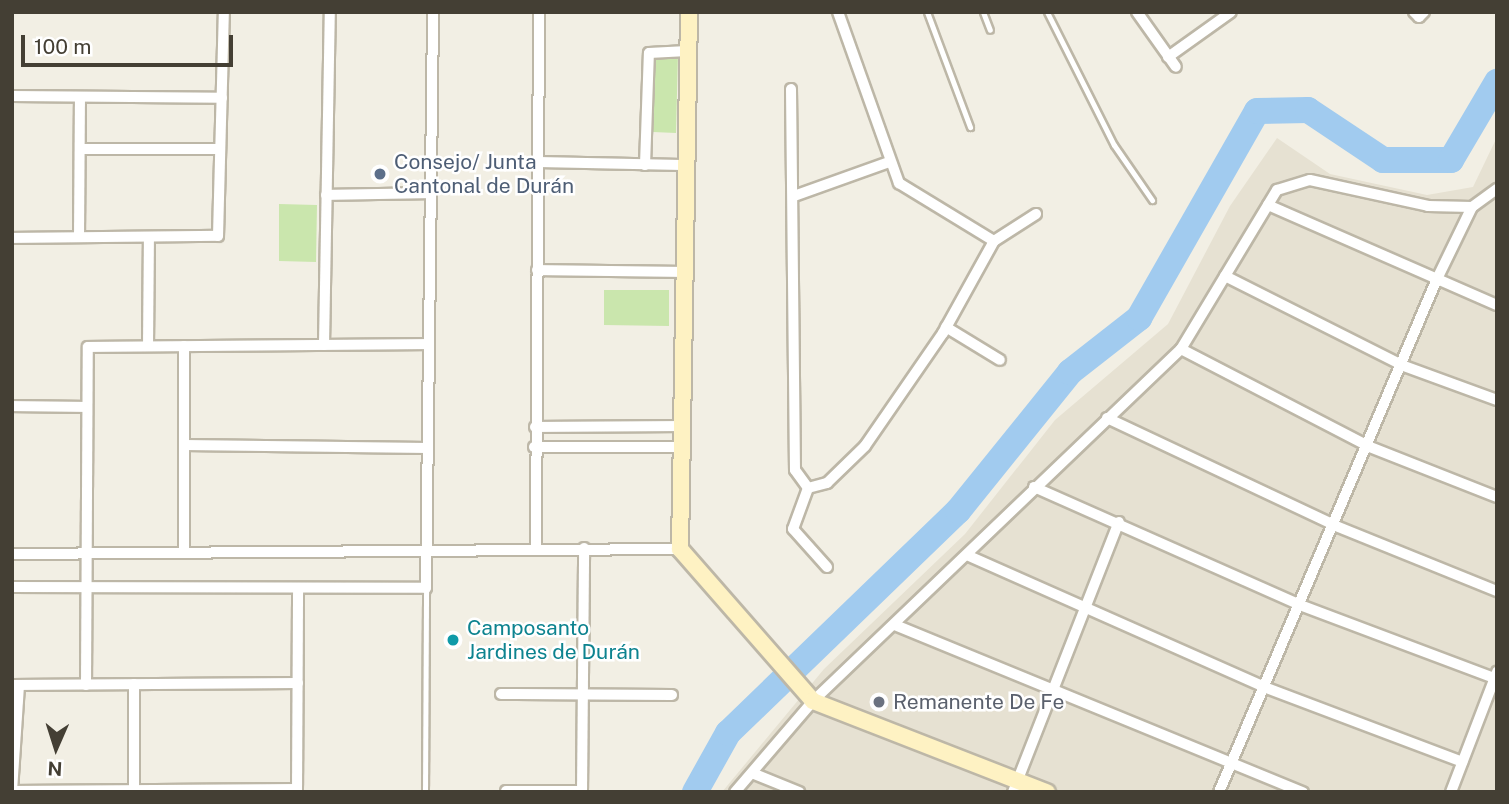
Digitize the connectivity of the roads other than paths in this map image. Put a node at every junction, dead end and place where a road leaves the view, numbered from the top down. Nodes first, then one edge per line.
1 (224, 12) edge
2 (330, 12) edge
3 (433, 12) edge
4 (539, 12) edge
5 (689, 12) edge
6 (838, 12) edge
7 (927, 12) edge
8 (983, 12) edge
9 (1047, 12) edge
10 (1137, 12) edge
11 (1231, 12) edge
12 (1413, 12) edge
13 (1424, 12) edge
14 (990, 30) dead end
15 (687, 51) junction
16 (1168, 57) junction
17 (1176, 67) dead end
18 (792, 89) dead end
19 (12, 96) edge
20 (80, 98) junction
21 (222, 98) junction
22 (970, 127) dead end
23 (81, 149) junction
24 (220, 149) junction
25 (538, 162) junction
26 (889, 162) junction
27 (645, 165) junction
28 (682, 165) junction
29 (431, 193) junction
30 (326, 195) junction
31 (794, 196) junction
32 (1495, 196) edge
33 (1152, 200) dead end
34 (1268, 205) junction
35 (1472, 207) junction
36 (1036, 214) dead end
37 (12, 237) edge
38 (79, 237) junction
39 (149, 237) junction
40 (994, 241) junction
41 (537, 270) junction
42 (682, 272) junction
43 (1225, 276) junction
44 (1436, 281) junction
45 (1497, 305) edge
46 (946, 327) junction
47 (429, 344) junction
48 (324, 345) junction
49 (148, 346) junction
50 (184, 346) junction
51 (1181, 349) junction
52 (1000, 360) dead end
53 (1404, 366) junction
54 (1497, 400) edge
55 (12, 407) edge
56 (86, 407) junction
57 (1107, 418) junction
58 (680, 426) junction
59 (535, 427) junction
60 (184, 445) junction
61 (534, 447) junction
62 (680, 447) junction
63 (1370, 447) junction
64 (428, 448) junction
65 (1034, 487) junction
66 (808, 488) junction
67 (1497, 497) edge
68 (1119, 522) junction
69 (1336, 526) junction
70 (426, 548) junction
71 (536, 548) junction
72 (584, 548) junction
73 (680, 549) junction
74 (184, 551) junction
75 (84, 553) junction
76 (12, 554) edge
77 (969, 556) junction
78 (827, 567) dead end
79 (12, 587) edge
80 (85, 587) junction
81 (298, 588) junction
82 (426, 588) junction
83 (1497, 591) edge
84 (1084, 604) junction
85 (1300, 605) junction
86 (895, 625) junction
87 (1496, 675) edge
88 (298, 683) junction
89 (134, 684) junction
90 (15, 685) edge
91 (86, 685) junction
92 (1264, 687) junction
93 (1051, 691) junction
94 (501, 694) dead end
95 (583, 694) junction
96 (672, 695) dead end
97 (809, 698) junction
98 (1462, 762) junction
99 (1230, 763) junction
100 (752, 773) junction
101 (1015, 786) edge
102 (297, 790) edge
103 (12, 791) edge
104 (506, 791) edge
105 (582, 791) edge
106 (134, 792) edge
107 (425, 792) edge
108 (735, 792) edge
109 (799, 792) edge
110 (1047, 792) edge
111 (1219, 792) edge
112 (1303, 792) edge
113 (1451, 792) edge

1 - 21 street
2 - 30 street
3 - 29 street
4 - 25 street
5 - 15 street
6 - 26 street
7 - 22 lane
8 - 14 lane
9 - 33 lane
10 - 16 street
11 - 16 street
12 - 13 street
15 - 27 street
15 - 28 street
16 - 17 street
18 - 31 street
19 - 20 street
20 - 21 street
20 - 23 street
21 - 24 street
23 - 24 street
23 - 38 street
24 - 39 street
25 - 27 street
25 - 41 street
26 - 31 street
26 - 40 street
27 - 28 street
28 - 42 street
29 - 30 street
29 - 47 street
30 - 48 street
31 - 66 street
32 - 35 street
34 - 35 street
34 - 43 street
34 - 44 street
35 - 44 street
36 - 40 street
37 - 38 street
38 - 39 street
39 - 49 street
40 - 46 street
41 - 42 street
41 - 59 street
42 - 58 street
43 - 51 street
43 - 53 street
44 - 45 street
44 - 53 street
46 - 52 street
46 - 66 street
47 - 48 street
47 - 64 street
48 - 50 street
49 - 50 street
49 - 56 street
50 - 60 street
51 - 57 street
51 - 63 street
53 - 54 street
53 - 63 street
55 - 56 street
56 - 75 street
57 - 65 street
57 - 69 street
58 - 59 street
58 - 62 street
59 - 61 street
60 - 64 street
60 - 74 street
61 - 62 street
61 - 71 street
62 - 73 street
63 - 67 street
63 - 69 street
64 - 70 street
65 - 68 street
65 - 77 street
66 - 78 street
68 - 84 street
68 - 85 street
69 - 83 street
69 - 85 street
70 - 71 street
70 - 74 street
70 - 82 street
71 - 72 street
72 - 73 street
72 - 95 street
73 - 97 street
74 - 75 street
75 - 76 street
75 - 80 street
77 - 84 street
77 - 86 street
79 - 80 street
80 - 81 street
80 - 91 street
81 - 82 street
81 - 88 street
82 - 107 lane
84 - 92 street
84 - 93 street
85 - 87 street
85 - 92 street
86 - 93 street
86 - 97 street
87 - 98 street
88 - 89 street
88 - 102 street
89 - 91 street
89 - 106 street
90 - 91 street
90 - 103 street
92 - 98 street
92 - 99 street
93 - 99 street
93 - 101 street
94 - 95 street
95 - 96 street
95 - 105 street
97 - 100 street
97 - 101 street
98 - 113 street
99 - 111 street
99 - 112 street
100 - 108 street
100 - 109 street
101 - 110 street
102 - 106 street
103 - 106 street
104 - 105 street

